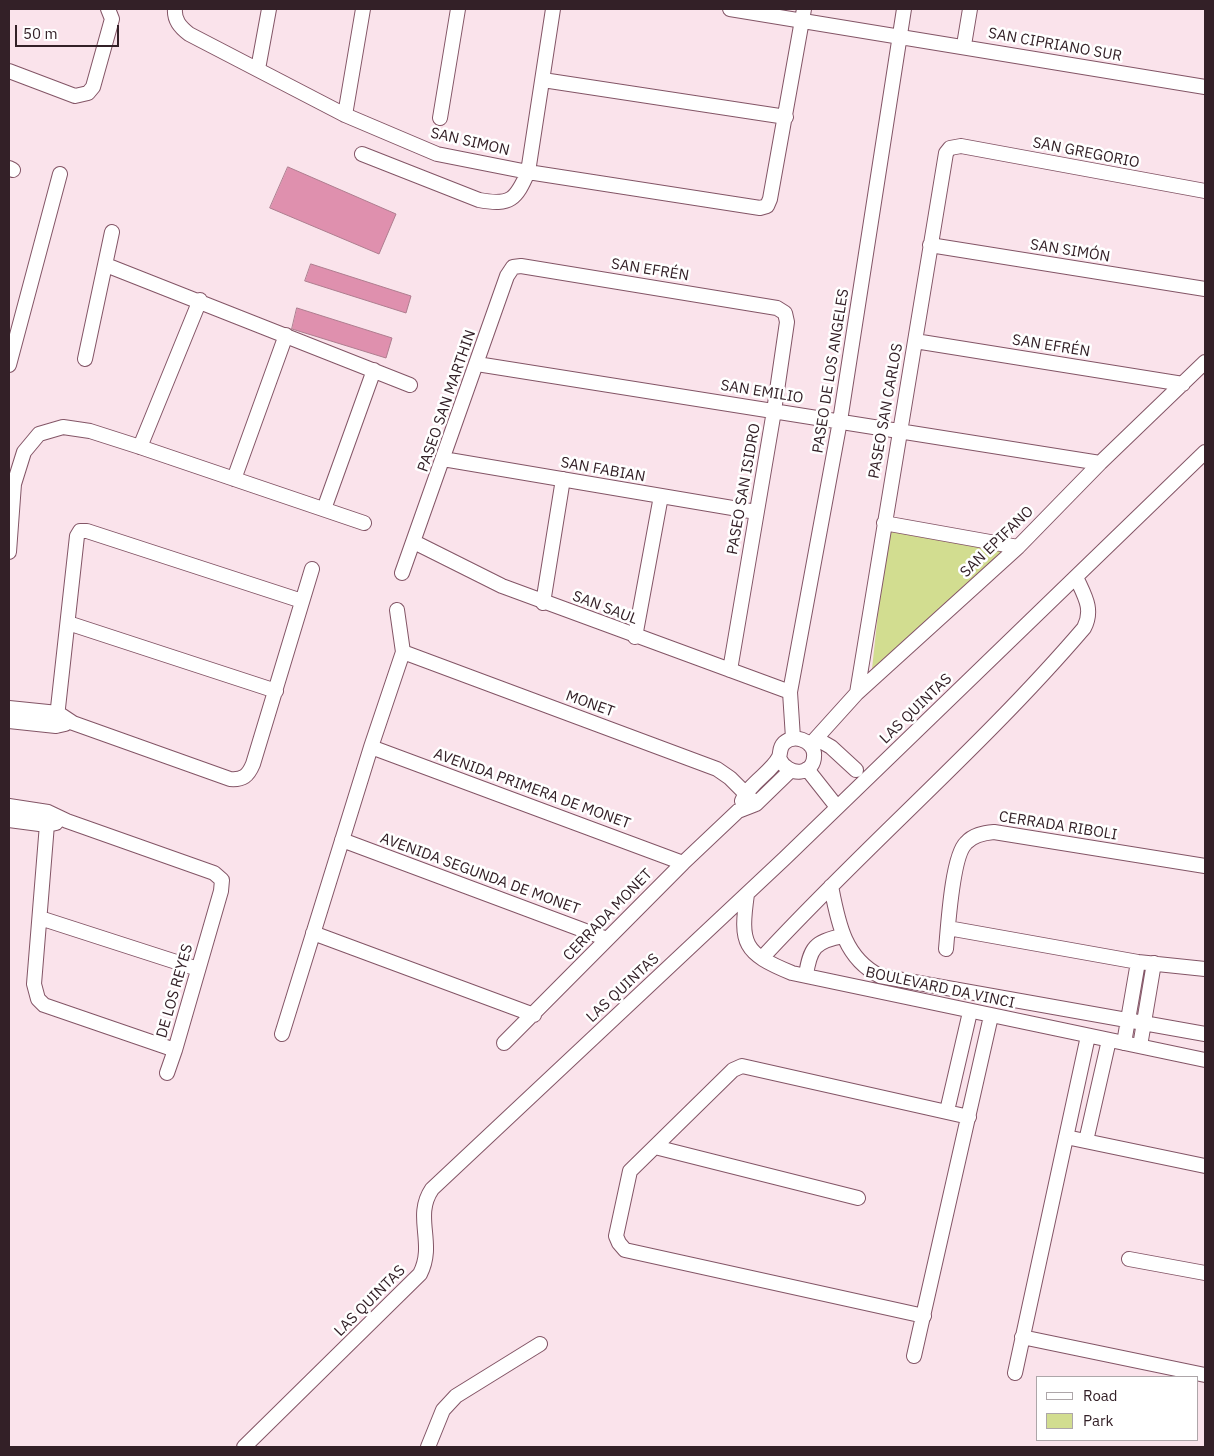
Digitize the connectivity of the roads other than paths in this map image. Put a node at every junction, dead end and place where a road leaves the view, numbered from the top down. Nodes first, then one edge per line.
1 (108, 9) edge
2 (176, 9) edge
3 (269, 9) edge
4 (363, 9) edge
5 (458, 9) edge
6 (553, 9) edge
7 (730, 9) edge
8 (904, 9) edge
9 (970, 9) edge
10 (803, 14) edge
11 (900, 35) junction
12 (964, 46) junction
13 (258, 69) junction
14 (9, 71) edge
15 (543, 80) junction
16 (1205, 87) edge
17 (345, 115) junction
18 (786, 116) junction
19 (440, 118) dead end
20 (961, 146) joint
21 (362, 154) dead end
22 (528, 172) junction
23 (60, 174) dead end
24 (1205, 191) edge
25 (112, 232) dead end
26 (930, 245) junction
27 (106, 265) junction
28 (510, 271) joint
29 (1205, 289) edge
30 (200, 300) junction
31 (785, 313) joint
32 (286, 335) junction
33 (915, 341) junction
34 (85, 359) dead end
35 (1205, 362) edge
36 (477, 364) junction
37 (9, 365) edge
38 (374, 370) junction
39 (1183, 384) junction
40 (410, 385) dead end
41 (774, 411) junction
42 (840, 421) junction
43 (900, 431) junction
44 (140, 446) junction
45 (1205, 452) edge
46 (443, 459) junction
47 (1100, 462) junction
48 (234, 479) junction
49 (562, 479) junction
50 (11, 483) edge
51 (661, 496) junction
52 (324, 509) junction
53 (756, 512) junction
54 (364, 523) dead end
55 (884, 523) junction
56 (414, 542) junction
57 (1018, 547) junction
58 (9, 552) edge
59 (312, 568) dead end
60 (402, 573) dead end
61 (1076, 577) junction
62 (302, 601) junction
63 (543, 603) junction
64 (397, 610) dead end
65 (68, 623) junction
66 (635, 637) junction
67 (403, 652) junction
68 (730, 670) junction
69 (276, 691) junction
70 (790, 692) junction
71 (857, 693) junction
72 (9, 708) edge
73 (57, 720) junction
74 (9, 721) edge
75 (793, 738) junction
76 (814, 742) junction
77 (371, 747) junction
78 (779, 758) junction
79 (807, 770) junction
80 (856, 770) dead end
81 (789, 772) junction
82 (745, 793) junction
83 (756, 804) junction
84 (9, 806) edge
85 (837, 807) junction
86 (738, 811) junction
87 (48, 819) junction
88 (9, 820) edge
89 (342, 840) junction
90 (683, 863) junction
91 (1205, 866) edge
92 (831, 886) junction
93 (747, 894) junction
94 (40, 918) junction
95 (948, 928) junction
96 (313, 933) junction
97 (842, 936) junction
98 (608, 939) junction
99 (946, 949) dead end
100 (758, 954) junction
101 (1138, 962) junction
102 (1154, 963) junction
103 (864, 966) junction
104 (198, 969) junction
105 (1205, 969) edge
106 (806, 975) junction
107 (853, 986) junction
108 (970, 1012) junction
109 (534, 1015) junction
110 (991, 1016) junction
111 (1128, 1022) junction
112 (1144, 1024) junction
113 (282, 1034) dead end
114 (1205, 1034) edge
115 (1088, 1036) junction
116 (1109, 1040) junction
117 (504, 1043) dead end
118 (1124, 1044) junction
119 (1140, 1046) junction
120 (175, 1050) junction
121 (1205, 1060) edge
122 (167, 1073) dead end
123 (947, 1111) junction
124 (969, 1117) junction
125 (1066, 1136) junction
126 (1086, 1140) junction
127 (655, 1147) junction
128 (1205, 1166) edge
129 (858, 1198) dead end
130 (1129, 1259) dead end
131 (1205, 1273) edge
132 (924, 1316) junction
133 (1022, 1337) junction
134 (540, 1344) dead end
135 (914, 1356) dead end
136 (1015, 1373) dead end
137 (1205, 1374) edge
138 (244, 1447) edge
139 (428, 1447) edge

1 - 14 street
2 - 13 street, SAN SIMON
3 - 13 street
4 - 17 street
5 - 19 street
6 - 15 street
7 - 10 street, SAN CIPRIANO SUR
8 - 11 street, PASEO DE LOS ANGELES
9 - 12 street
10 - 11 street, SAN CIPRIANO SUR
10 - 18 street
11 - 12 street, SAN CIPRIANO SUR
11 - 42 street, PASEO DE LOS ANGELES
12 - 16 street, SAN CIPRIANO SUR
13 - 17 street, SAN SIMON
15 - 18 street
15 - 22 street
17 - 22 street, SAN SIMON
18 - 22 street, SAN SIMON
20 - 24 street, SAN GREGORIO
20 - 26 street, PASEO SAN CARLOS
21 - 22 street
23 - 37 street
25 - 27 street
26 - 29 street, SAN SIMÓN
26 - 33 street, PASEO SAN CARLOS
27 - 30 street
27 - 34 street
28 - 31 street, SAN EFRÉN
28 - 36 street, PASEO SAN MARTHIN
30 - 32 street
30 - 44 street
31 - 41 street, PASEO SAN ISIDRO
32 - 38 street
32 - 48 street
33 - 39 street, SAN EFRÉN
33 - 43 street, PASEO SAN CARLOS
35 - 39 street, SAN EPIFANO
36 - 41 street, SAN EMILIO
36 - 46 street, PASEO SAN MARTHIN
38 - 40 street
38 - 52 street
39 - 47 street, SAN EPIFANO
41 - 42 street, SAN EMILIO
41 - 53 street, PASEO SAN ISIDRO
42 - 43 street, SAN EMILIO
42 - 70 street, PASEO DE LOS ANGELES
43 - 47 street, SAN EMILIO
43 - 55 street, PASEO SAN CARLOS
44 - 48 street
44 - 50 street
45 - 61 street, LAS QUINTAS
46 - 49 street, SAN FABIAN
46 - 56 street, PASEO SAN MARTHIN
47 - 57 street, SAN EPIFANO
48 - 52 street
49 - 51 street, SAN FABIAN
49 - 63 street
50 - 58 street
51 - 53 street, SAN FABIAN
51 - 66 street
52 - 54 street
53 - 68 street, PASEO SAN ISIDRO
55 - 57 street
55 - 71 street, PASEO SAN CARLOS
56 - 60 street, PASEO SAN MARTHIN
56 - 63 street, SAN SAUL
57 - 71 street, SAN EPIFANO
59 - 62 street
61 - 85 street, LAS QUINTAS
61 - 92 street
62 - 65 street
62 - 69 street
63 - 66 street, SAN SAUL
64 - 67 street
65 - 69 street
65 - 73 street
66 - 68 street, SAN SAUL
67 - 77 street
67 - 82 street, MONET
68 - 70 street, SAN SAUL
69 - 73 street
70 - 75 street, PASEO DE LOS ANGELES
71 - 76 street, SAN EPIFANO
72 - 73 street
73 - 74 street
75 - 76 street
75 - 78 street
76 - 79 street
76 - 80 street
77 - 89 street
77 - 90 street, AVENIDA PRIMERA DE MONET
78 - 81 street
78 - 82 street
79 - 81 street
79 - 85 street
81 - 83 street
82 - 83 street, MONET
82 - 86 street
83 - 86 street
84 - 87 street
85 - 93 street, LAS QUINTAS
86 - 90 street, CERRADA MONET
87 - 88 street
87 - 94 street, DE LOS REYES
87 - 104 street, DE LOS REYES
89 - 96 street
89 - 98 street, AVENIDA SEGUNDA DE MONET
90 - 98 street, CERRADA MONET
91 - 95 street, CERRADA RIBOLI
92 - 97 street
92 - 100 street
93 - 100 street
93 - 138 street, LAS QUINTAS
94 - 104 street
94 - 120 street, DE LOS REYES
95 - 99 street, CERRADA RIBOLI
95 - 101 street
96 - 109 street
96 - 113 street
97 - 103 street
97 - 106 street
98 - 109 street, CERRADA MONET
100 - 106 street
101 - 102 street
101 - 111 street
102 - 105 street
102 - 112 street
103 - 107 street, BOULEVARD DA VINCI
103 - 111 street, BOULEVARD DA VINCI
104 - 120 street, DE LOS REYES
106 - 107 street
107 - 108 street, BOULEVARD DA VINCI
108 - 110 street, BOULEVARD DA VINCI
108 - 123 street
109 - 117 street, CERRADA MONET
110 - 115 street, BOULEVARD DA VINCI
110 - 124 street
111 - 112 street, BOULEVARD DA VINCI
111 - 118 street
112 - 114 street, BOULEVARD DA VINCI
112 - 119 street
115 - 116 street, BOULEVARD DA VINCI
115 - 125 street
116 - 118 street, BOULEVARD DA VINCI
116 - 126 street
118 - 119 street, BOULEVARD DA VINCI
119 - 121 street, BOULEVARD DA VINCI
120 - 122 street
123 - 124 street
123 - 127 street
124 - 132 street
125 - 126 street
125 - 133 street
126 - 128 street
127 - 129 street
127 - 132 street
130 - 131 street
132 - 135 street
133 - 136 street
133 - 137 street
134 - 139 street

